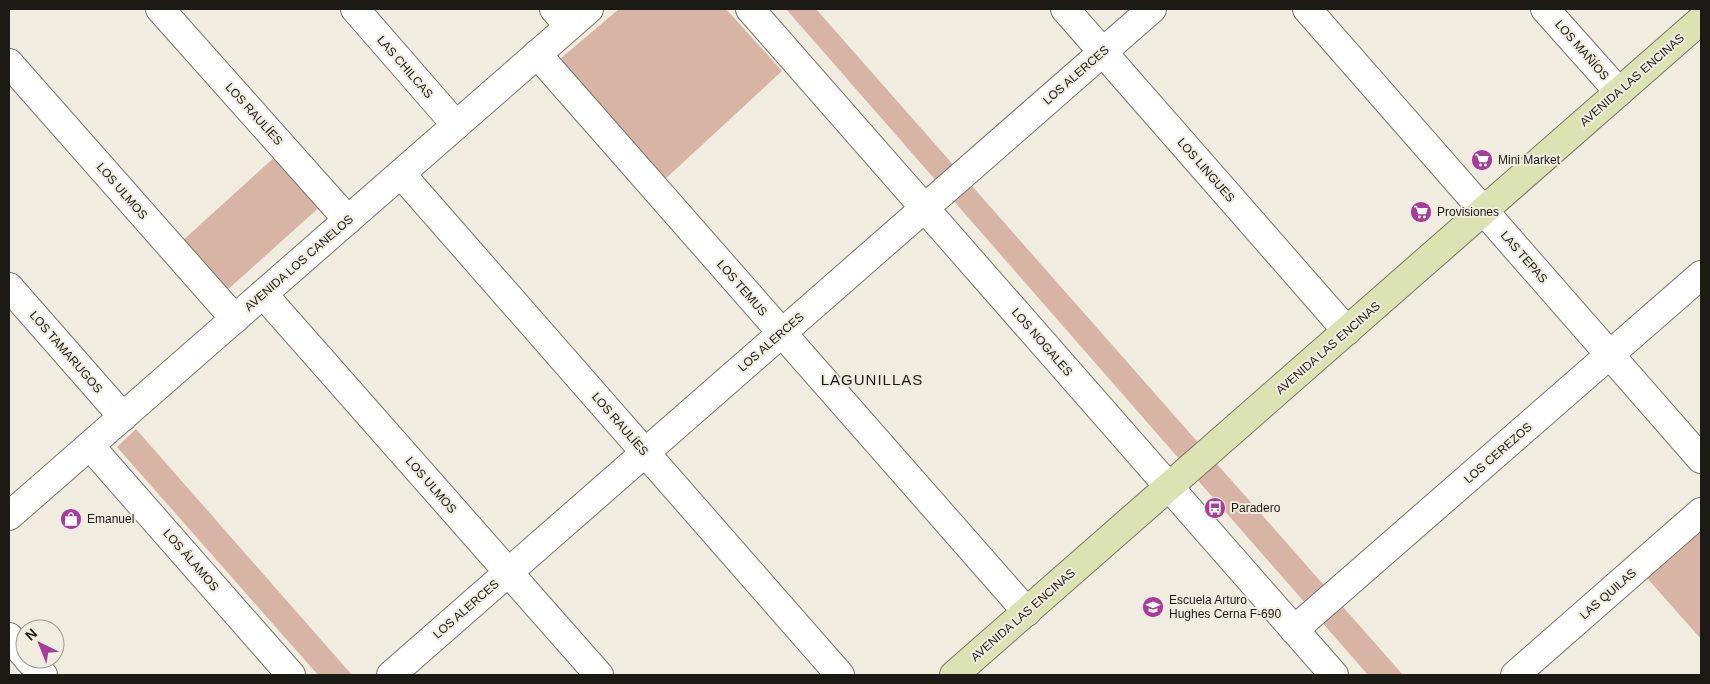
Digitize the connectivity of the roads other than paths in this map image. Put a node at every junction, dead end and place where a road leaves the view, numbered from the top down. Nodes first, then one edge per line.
1 (160, 9) edge
2 (354, 9) edge
3 (750, 9) edge
4 (1065, 9) edge
5 (1152, 9) edge
6 (1307, 9) edge
7 (1546, 9) edge
8 (571, 15) edge
9 (1701, 20) edge
10 (1103, 52) junction
11 (537, 54) junction
12 (9, 63) edge
13 (1619, 92) junction
14 (456, 125) junction
15 (401, 174) junction
16 (924, 208) junction
17 (1484, 211) junction
18 (348, 220) junction
19 (1701, 275) edge
20 (9, 287) edge
21 (263, 294) junction
22 (235, 319) junction
23 (1347, 331) junction
24 (781, 333) junction
25 (1610, 355) junction
26 (123, 417) junction
27 (90, 446) junction
28 (645, 452) junction
29 (1701, 459) edge
30 (1169, 487) junction
31 (1701, 512) edge
32 (10, 513) edge
33 (508, 572) junction
34 (1026, 612) junction
35 (1294, 630) junction
36 (291, 675) edge
37 (390, 675) edge
38 (600, 675) edge
39 (840, 675) edge
40 (954, 675) edge
41 (1334, 675) edge
42 (1515, 675) edge

1 - 18 street, LOS RAULÍES
2 - 14 street, LAS CHILCAS
3 - 16 street, LOS NOGALES
4 - 10 street, LOS LINGUES
5 - 10 street, LOS ALERCES
6 - 17 street, LAS TEPAS
7 - 13 street, LOS MAÑÍOS
8 - 11 street, AVENIDA LOS CANELOS
9 - 13 street, AVENIDA LAS ENCINAS
10 - 16 street, LOS ALERCES
10 - 23 street, LOS LINGUES
11 - 14 street, AVENIDA LOS CANELOS
11 - 24 street, LOS TEMUS
12 - 22 street, LOS ULMOS
13 - 17 street, AVENIDA LAS ENCINAS
14 - 15 street, AVENIDA LOS CANELOS
15 - 18 street, AVENIDA LOS CANELOS
15 - 28 street, LOS RAULÍES
16 - 24 street, LOS ALERCES
16 - 30 street, LOS NOGALES
17 - 23 street, AVENIDA LAS ENCINAS
17 - 25 street, LAS TEPAS
18 - 21 street, AVENIDA LOS CANELOS
19 - 25 street, LOS CEREZOS
20 - 26 street, LOS TAMARUGOS
21 - 22 street, AVENIDA LOS CANELOS
21 - 33 street, LOS ULMOS
22 - 26 street, AVENIDA LOS CANELOS
23 - 30 street, AVENIDA LAS ENCINAS
24 - 28 street, LOS ALERCES
24 - 34 street, LOS TEMUS
25 - 29 street, LAS TEPAS
25 - 35 street, LOS CEREZOS
26 - 27 street, AVENIDA LOS CANELOS
27 - 32 street, AVENIDA LOS CANELOS
27 - 36 street, LOS ÁLAMOS
28 - 33 street, LOS ALERCES
28 - 39 street, LOS RAULÍES
30 - 34 street, AVENIDA LAS ENCINAS
30 - 35 street, LOS NOGALES
31 - 42 street, LAS QUILAS
33 - 37 street, LOS ALERCES
33 - 38 street, LOS ULMOS
34 - 40 street, AVENIDA LAS ENCINAS
35 - 41 street, LOS NOGALES

